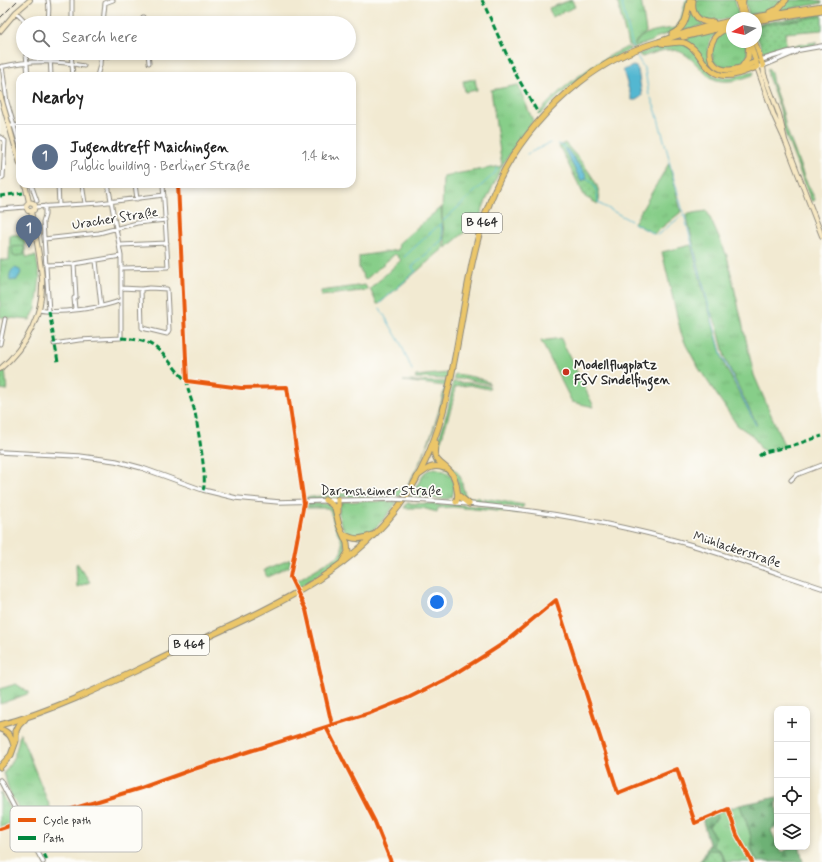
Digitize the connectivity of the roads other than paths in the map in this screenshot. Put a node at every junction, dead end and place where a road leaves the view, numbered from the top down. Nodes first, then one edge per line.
1 (30, 0) edge
2 (48, 0) edge
3 (72, 0) edge
4 (102, 0) edge
5 (113, 0) edge
6 (692, 0) edge
7 (737, 0) edge
8 (786, 0) edge
9 (742, 1) edge
10 (105, 3) junction
11 (822, 6) edge
12 (822, 10) edge
13 (743, 11) joint
14 (16, 12) junction
15 (762, 15) edge
16 (20, 16) edge
17 (49, 16) edge
18 (72, 16) edge
19 (104, 16) edge
20 (762, 16) edge
21 (762, 20) edge
22 (726, 22) edge
23 (726, 25) edge
24 (726, 25) edge
25 (726, 27) edge
26 (0, 31) edge
27 (652, 43) junction
28 (661, 43) junction
29 (822, 46) edge
30 (749, 48) edge
31 (752, 48) edge
32 (757, 48) edge
33 (640, 49) junction
34 (100, 60) edge
35 (149, 60) edge
36 (51, 61) junction
37 (27, 62) junction
38 (71, 63) junction
39 (149, 63) dead end
40 (759, 64) junction
41 (1, 66) edge
42 (84, 66) dead end
43 (742, 67) junction
44 (28, 72) edge
45 (51, 72) edge
46 (72, 72) edge
47 (98, 72) edge
48 (0, 94) edge
49 (11, 125) junction
50 (16, 125) edge
51 (0, 137) edge
52 (16, 137) edge
53 (16, 147) edge
54 (0, 167) edge
55 (3, 170) junction
56 (0, 180) edge
57 (26, 188) edge
58 (32, 188) edge
59 (58, 188) edge
60 (83, 188) edge
61 (109, 188) edge
62 (136, 188) edge
63 (163, 188) edge
64 (164, 195) junction
65 (137, 199) junction
66 (37, 201) dead end
67 (29, 202) junction
68 (112, 202) junction
69 (86, 203) junction
70 (59, 205) junction
71 (45, 206) junction
72 (26, 207) junction
73 (35, 207) junction
74 (0, 209) edge
75 (31, 211) junction
76 (166, 220) junction
77 (117, 228) junction
78 (822, 236) edge
79 (44, 239) junction
80 (167, 243) junction
81 (120, 245) junction
82 (121, 256) junction
83 (96, 261) junction
84 (74, 264) junction
85 (46, 265) junction
86 (122, 268) junction
87 (121, 288) junction
88 (141, 288) junction
89 (121, 300) junction
90 (101, 306) junction
91 (75, 309) junction
92 (39, 310) junction
93 (49, 311) junction
94 (5, 320) dead end
95 (0, 344) edge
96 (54, 344) dead end
97 (0, 369) edge
98 (436, 434) junction
99 (0, 452) edge
100 (822, 465) edge
101 (445, 468) junction
102 (418, 476) junction
103 (791, 480) dead end
104 (457, 492) junction
105 (325, 500) junction
106 (336, 500) junction
107 (455, 502) junction
108 (469, 504) junction
109 (335, 508) junction
110 (337, 515) junction
111 (377, 532) junction
112 (645, 533) joint
113 (343, 534) junction
114 (339, 566) junction
115 (822, 588) edge
116 (26, 718) junction
117 (0, 725) edge
118 (0, 730) edge
119 (14, 747) junction
120 (9, 758) junction
121 (0, 764) edge
122 (0, 767) edge
123 (0, 780) edge
124 (14, 806) edge
125 (38, 852) edge
126 (43, 862) edge

1 - 14 main road
2 - 17 street
3 - 18 street
4 - 10 street
5 - 10 street
6 - 22 highway
6 - 27 highway
7 - 13 main road
8 - 15 highway
9 - 13 main road
10 - 19 street
11 - 20 highway
12 - 21 highway
14 - 16 street
14 - 26 main road
23 - 27 highway, B 464
24 - 28 highway, B 464
25 - 43 highway
27 - 33 highway, B 464
28 - 33 highway, B 464
28 - 40 highway
29 - 40 street
30 - 43 highway
31 - 40 main road
32 - 40 main road
33 - 98 highway, B 464
34 - 47 street
35 - 39 street
36 - 37 street
36 - 38 street
36 - 45 street
37 - 41 street
37 - 44 street
38 - 42 street
38 - 46 street
40 - 43 highway
40 - 78 main road
41 - 49 street
48 - 49 main road
49 - 50 street
49 - 52 street
49 - 53 main road
51 - 55 street
54 - 55 street
55 - 56 street
57 - 67 main road
58 - 66 street
59 - 70 street
60 - 69 street
61 - 68 street
62 - 65 street
63 - 64 street
64 - 65 street
64 - 76 street
65 - 68 street
67 - 72 main road
67 - 73 main road
68 - 69 street
68 - 77 street
69 - 70 street
70 - 71 street
71 - 73 street
71 - 79 street
72 - 74 street
72 - 75 main road
73 - 75 main road
75 - 92 main road
76 - 77 street, Uracher Straße
76 - 80 street
77 - 79 street, Uracher Straße
77 - 81 street
79 - 85 street
80 - 81 street
80 - 86 street
81 - 82 street
82 - 83 street
82 - 86 street
83 - 84 street
83 - 90 street
84 - 85 street
84 - 91 street
85 - 93 street
86 - 87 street
87 - 88 street
87 - 89 street
88 - 88 street
89 - 90 street
89 - 96 street
90 - 91 street
91 - 93 street
92 - 93 street
92 - 97 main road
94 - 95 street
98 - 101 highway
98 - 102 highway, B 464
99 - 105 street, Darmsheimer Straße
100 - 103 street
101 - 102 highway
101 - 104 highway
102 - 111 highway, B 464
104 - 107 highway
104 - 108 highway
105 - 106 street, Darmsheimer Straße
105 - 109 highway
106 - 107 street, Darmsheimer Straße, bridge
106 - 109 highway
106 - 110 highway
107 - 108 street, Darmsheimer Straße
108 - 112 street, Darmsheimer Straße
109 - 110 highway
110 - 113 highway
111 - 113 highway
111 - 114 highway, B 464
112 - 115 street, Mühlackerstraße
113 - 114 highway
114 - 116 highway, B 464
116 - 117 highway, B 464
116 - 119 highway
118 - 119 highway
119 - 120 highway
120 - 121 highway
120 - 122 highway
123 - 124 street
125 - 126 street

